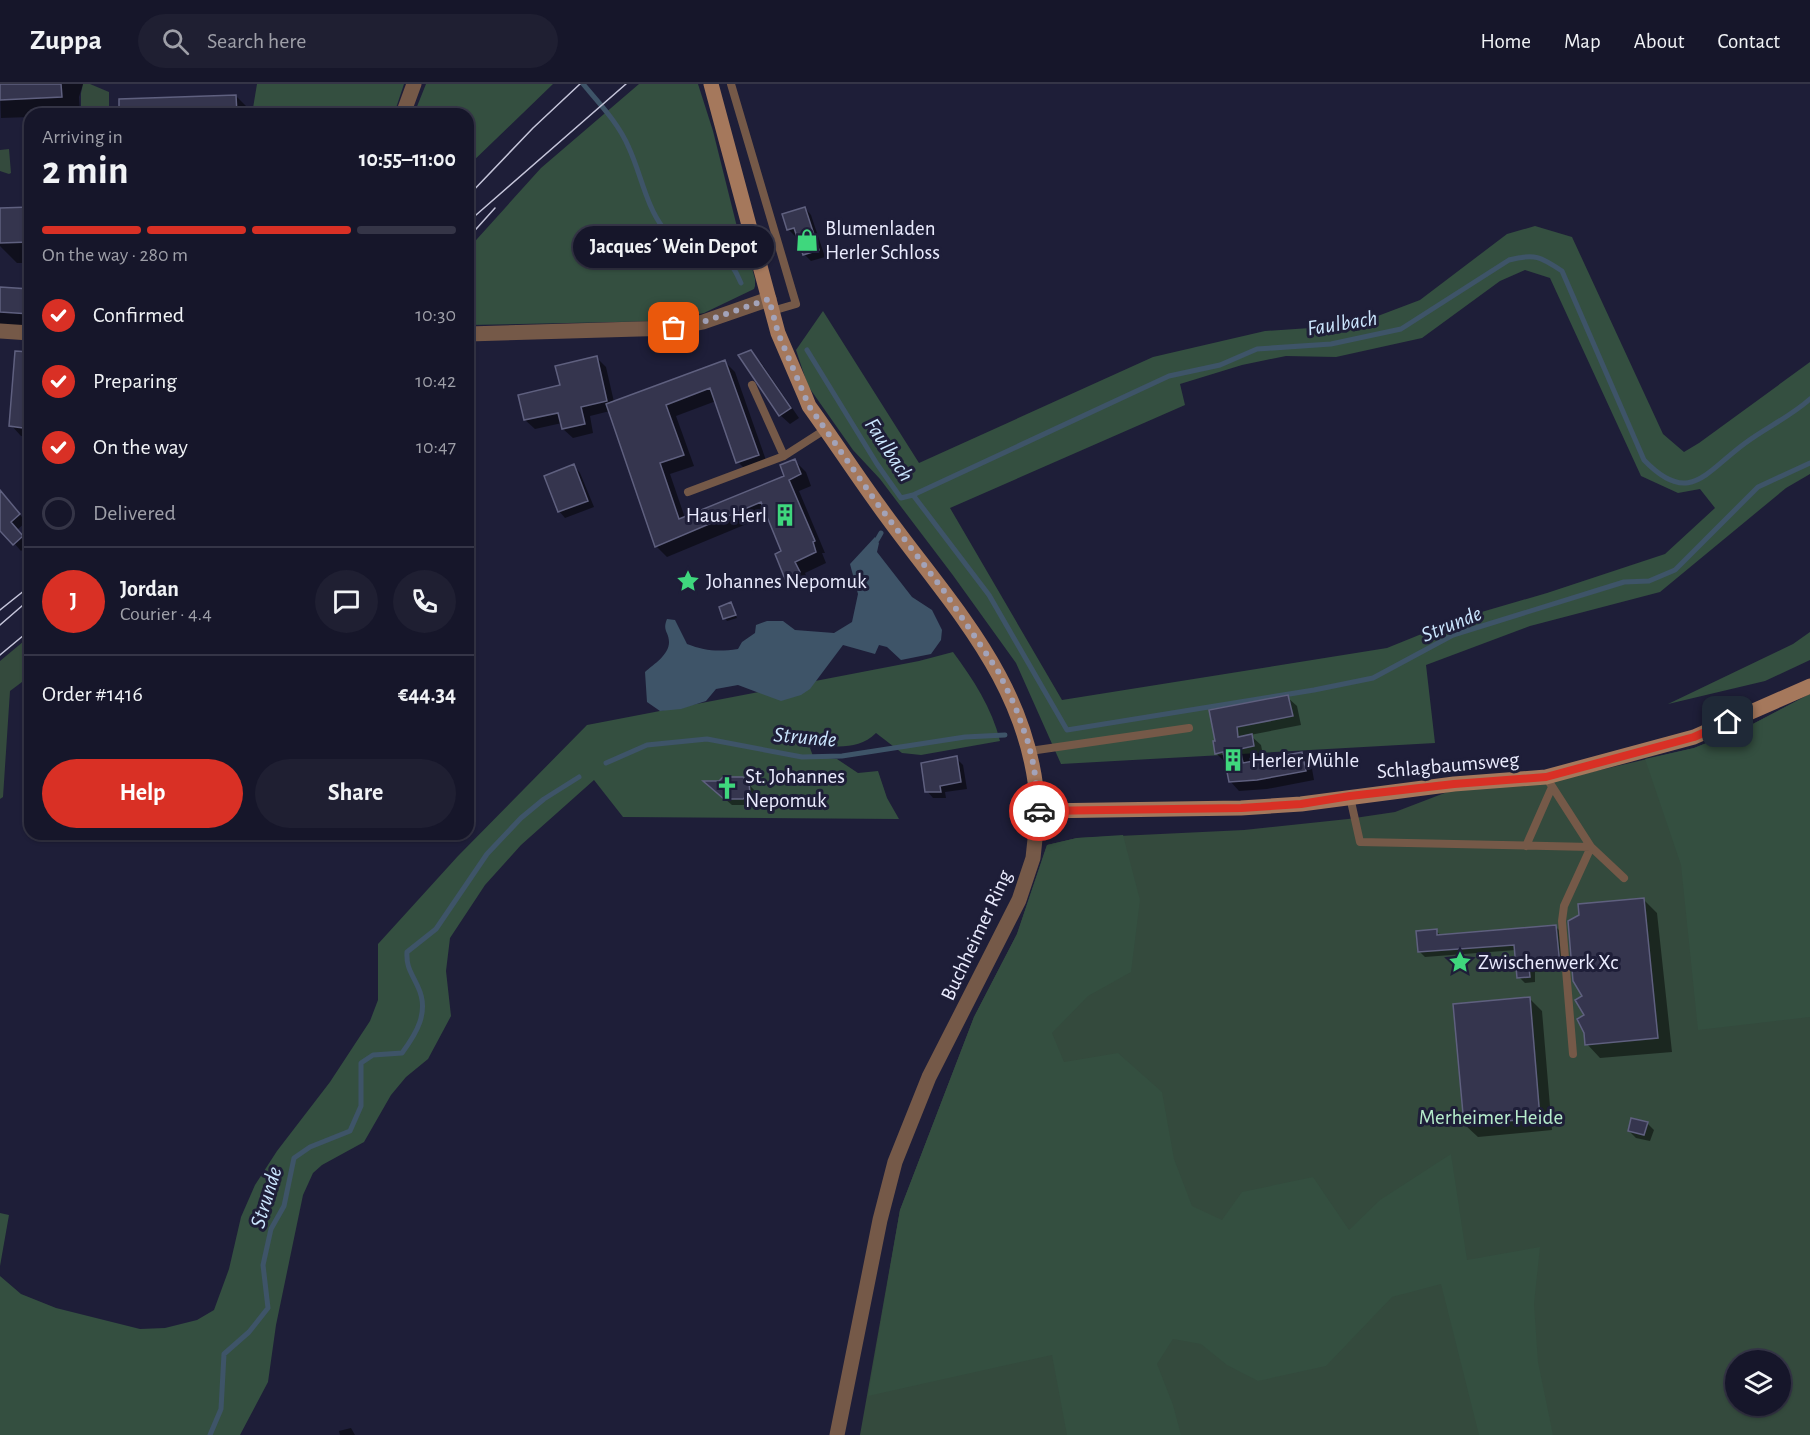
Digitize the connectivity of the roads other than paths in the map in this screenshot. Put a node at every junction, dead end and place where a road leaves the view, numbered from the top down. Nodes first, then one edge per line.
1 (414, 84) edge
2 (711, 84) edge
3 (731, 84) edge
4 (405, 108) edge
5 (770, 305) junction
6 (0, 331) edge
7 (24, 333) edge
8 (474, 334) edge
9 (752, 385) dead end
10 (826, 429) junction
11 (784, 456) junction
12 (688, 492) dead end
13 (1810, 686) edge
14 (1189, 728) dead end
15 (1030, 751) junction
16 (1549, 782) junction
17 (1350, 796) junction
18 (1038, 811) junction
19 (1526, 846) junction
20 (1591, 847) junction
21 (1624, 878) dead end
22 (1573, 1054) dead end
23 (837, 1435) edge

1 - 4 street
2 - 5 main road, Buchheimer Ring
3 - 5 lane
5 - 8 street
5 - 10 main road, Buchheimer Ring
6 - 7 street
9 - 11 lane
10 - 11 lane
10 - 15 main road, Buchheimer Ring
11 - 12 lane
13 - 16 main road, Schlagbaumsweg
14 - 15 lane
15 - 18 main road, Buchheimer Ring
16 - 17 main road, Schlagbaumsweg
16 - 19 lane
16 - 20 lane
17 - 18 main road, Schlagbaumsweg
17 - 19 lane
18 - 23 street, Buchheimer Ring
19 - 20 lane
20 - 21 lane
20 - 22 lane

